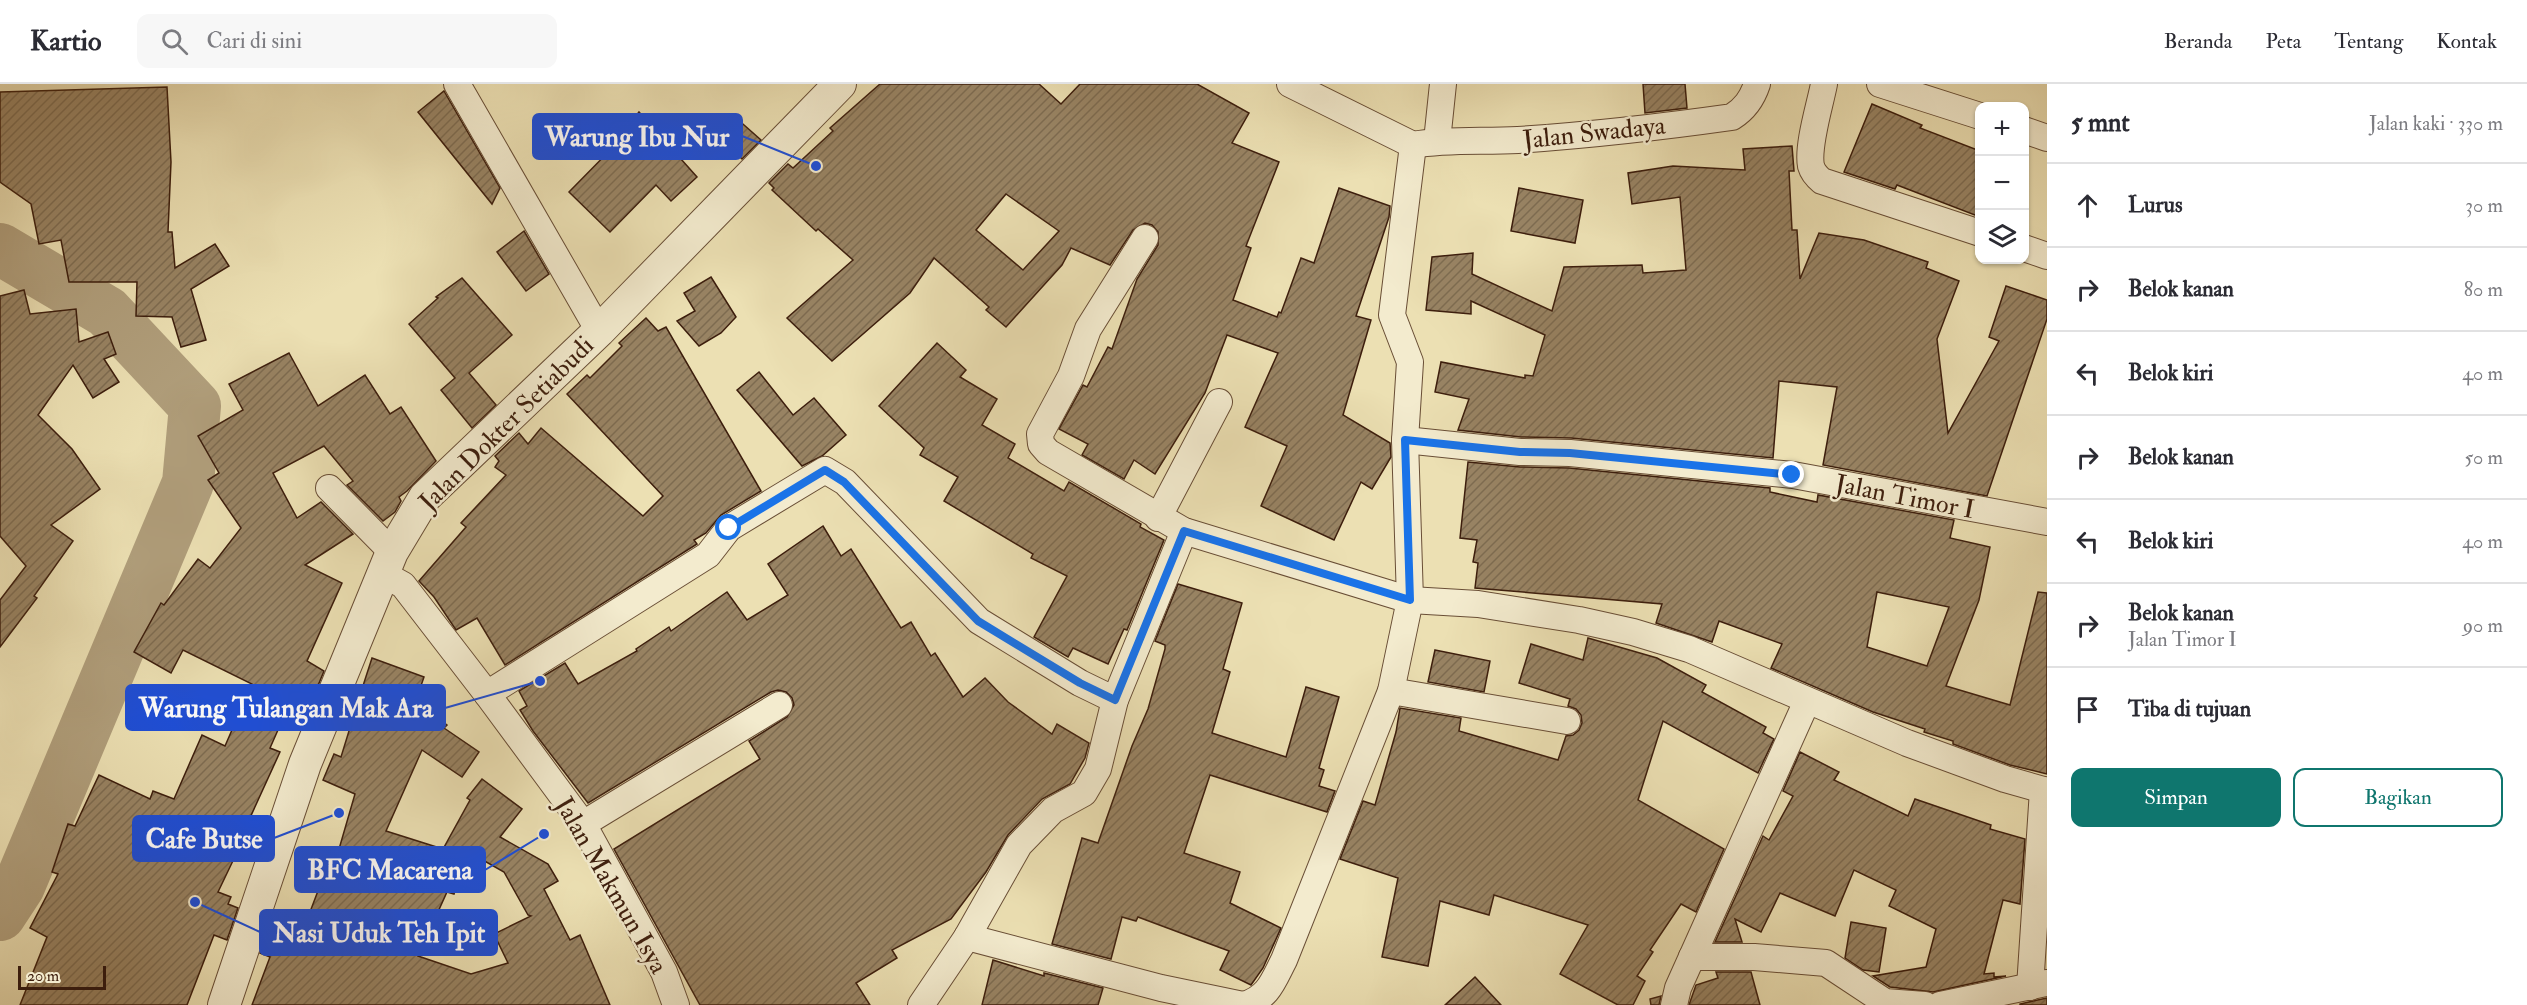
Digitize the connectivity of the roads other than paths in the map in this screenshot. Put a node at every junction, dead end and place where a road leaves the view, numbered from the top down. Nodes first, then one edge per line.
1 (457, 84) edge
2 (840, 84) edge
3 (1290, 84) edge
4 (1443, 84) edge
5 (1757, 84) edge
6 (1824, 84) edge
7 (1880, 84) edge
8 (1975, 114) edge
9 (2029, 131) edge
10 (2047, 138) edge
11 (1425, 143) junction
12 (1975, 232) edge
13 (1145, 238) dead end
14 (2029, 249) edge
15 (2047, 256) edge
16 (599, 331) junction
17 (1219, 402) dead end
18 (1405, 440) junction
19 (329, 489) dead end
20 (1158, 518) junction
21 (2047, 522) edge
22 (1184, 531) junction
23 (387, 563) junction
24 (1410, 600) junction
25 (1391, 691) junction
26 (487, 693) junction
27 (1115, 700) junction
28 (1807, 701) junction
29 (779, 705) dead end
30 (1567, 721) dead end
31 (2045, 790) edge
32 (583, 824) junction
33 (967, 937) junction
34 (1692, 957) junction
35 (2038, 985) edge
36 (224, 1005) edge
37 (676, 1005) edge
38 (921, 1005) edge
39 (1244, 1005) edge
40 (1674, 1005) edge
41 (1925, 1005) edge
42 (1940, 1005) edge

1 - 16 street
2 - 16 street, Jalan Dokter Setiabudi
3 - 11 street
4 - 11 street
5 - 11 street, Jalan Swadaya
6 - 12 street
7 - 8 street
9 - 10 street
11 - 18 street
13 - 20 street
14 - 15 street
16 - 23 street, Jalan Dokter Setiabudi
17 - 20 street
18 - 21 street, Jalan Timor I
18 - 24 street
19 - 23 street, Jalan Makmun Isya
20 - 22 street
22 - 24 street
22 - 27 street
23 - 26 street, Jalan Makmun Isya
23 - 36 street, Jalan Dokter Setiabudi
24 - 25 street
24 - 28 street
25 - 30 street
25 - 39 street
26 - 27 street
26 - 32 street, Jalan Makmun Isya
27 - 33 street
28 - 31 street
28 - 34 street
29 - 32 street
31 - 35 street
32 - 37 street, Jalan Makmun Isya
33 - 38 street
33 - 39 street
34 - 40 street
34 - 41 street
35 - 42 street

